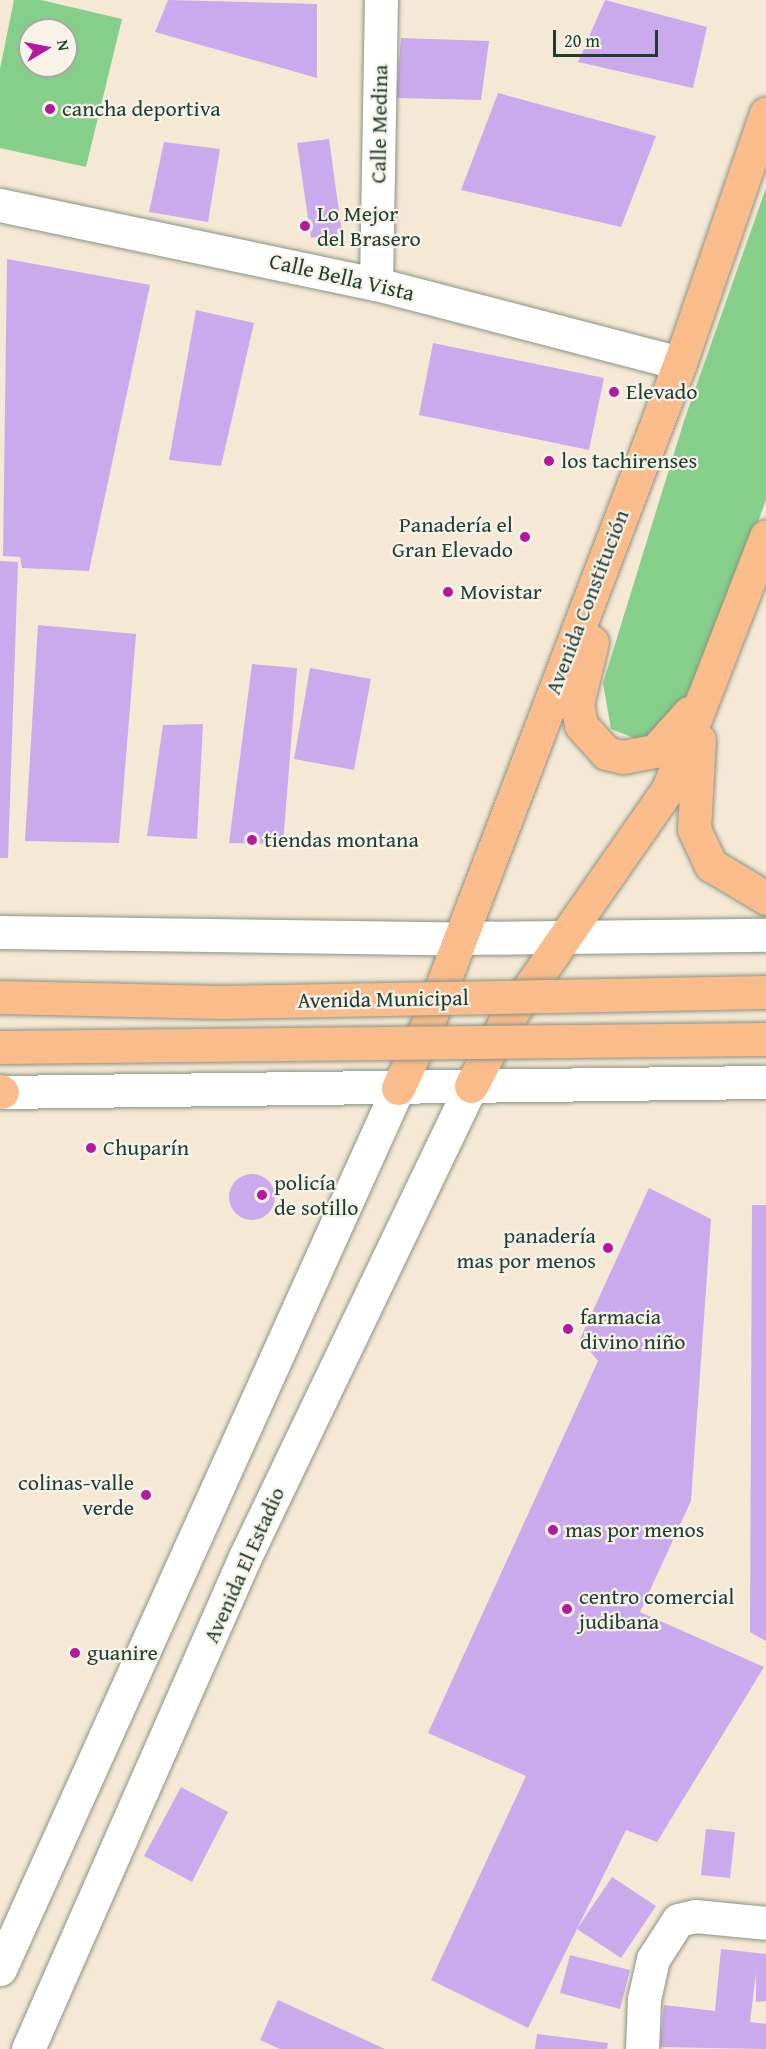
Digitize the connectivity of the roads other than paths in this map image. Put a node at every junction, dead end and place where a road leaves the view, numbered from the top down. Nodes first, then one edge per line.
1 (381, 0) edge
2 (766, 113) edge
3 (0, 205) edge
4 (376, 284) junction
5 (680, 363) junction
6 (766, 536) edge
7 (720, 655) junction
8 (766, 898) edge
9 (0, 932) edge
10 (766, 934) edge
11 (457, 938) junction
12 (565, 938) junction
13 (766, 992) edge
14 (0, 997) edge
15 (766, 1039) edge
16 (0, 1047) edge
17 (766, 1082) edge
18 (471, 1086) junction
19 (398, 1088) junction
20 (1, 1091) edge
21 (766, 1923) edge
22 (0, 1969) edge
23 (28, 2049) edge
24 (642, 2049) edge

1 - 4 street, Calle Medina
2 - 5 main road, Avenida Constitución
3 - 4 street, Calle Bella Vista
4 - 5 street, Calle Bella Vista
5 - 7 main road
5 - 11 main road, Avenida Constitución
6 - 7 main road
7 - 8 main road
7 - 12 main road
9 - 11 street
10 - 12 street
11 - 12 street
11 - 19 main road, Avenida Constitución
12 - 18 main road
13 - 14 main road, Avenida Municipal, bridge
15 - 16 main road, Avenida Municipal, bridge
17 - 18 street
18 - 19 street
18 - 23 street, Avenida El Estadio
19 - 20 street
19 - 22 street
21 - 24 street

